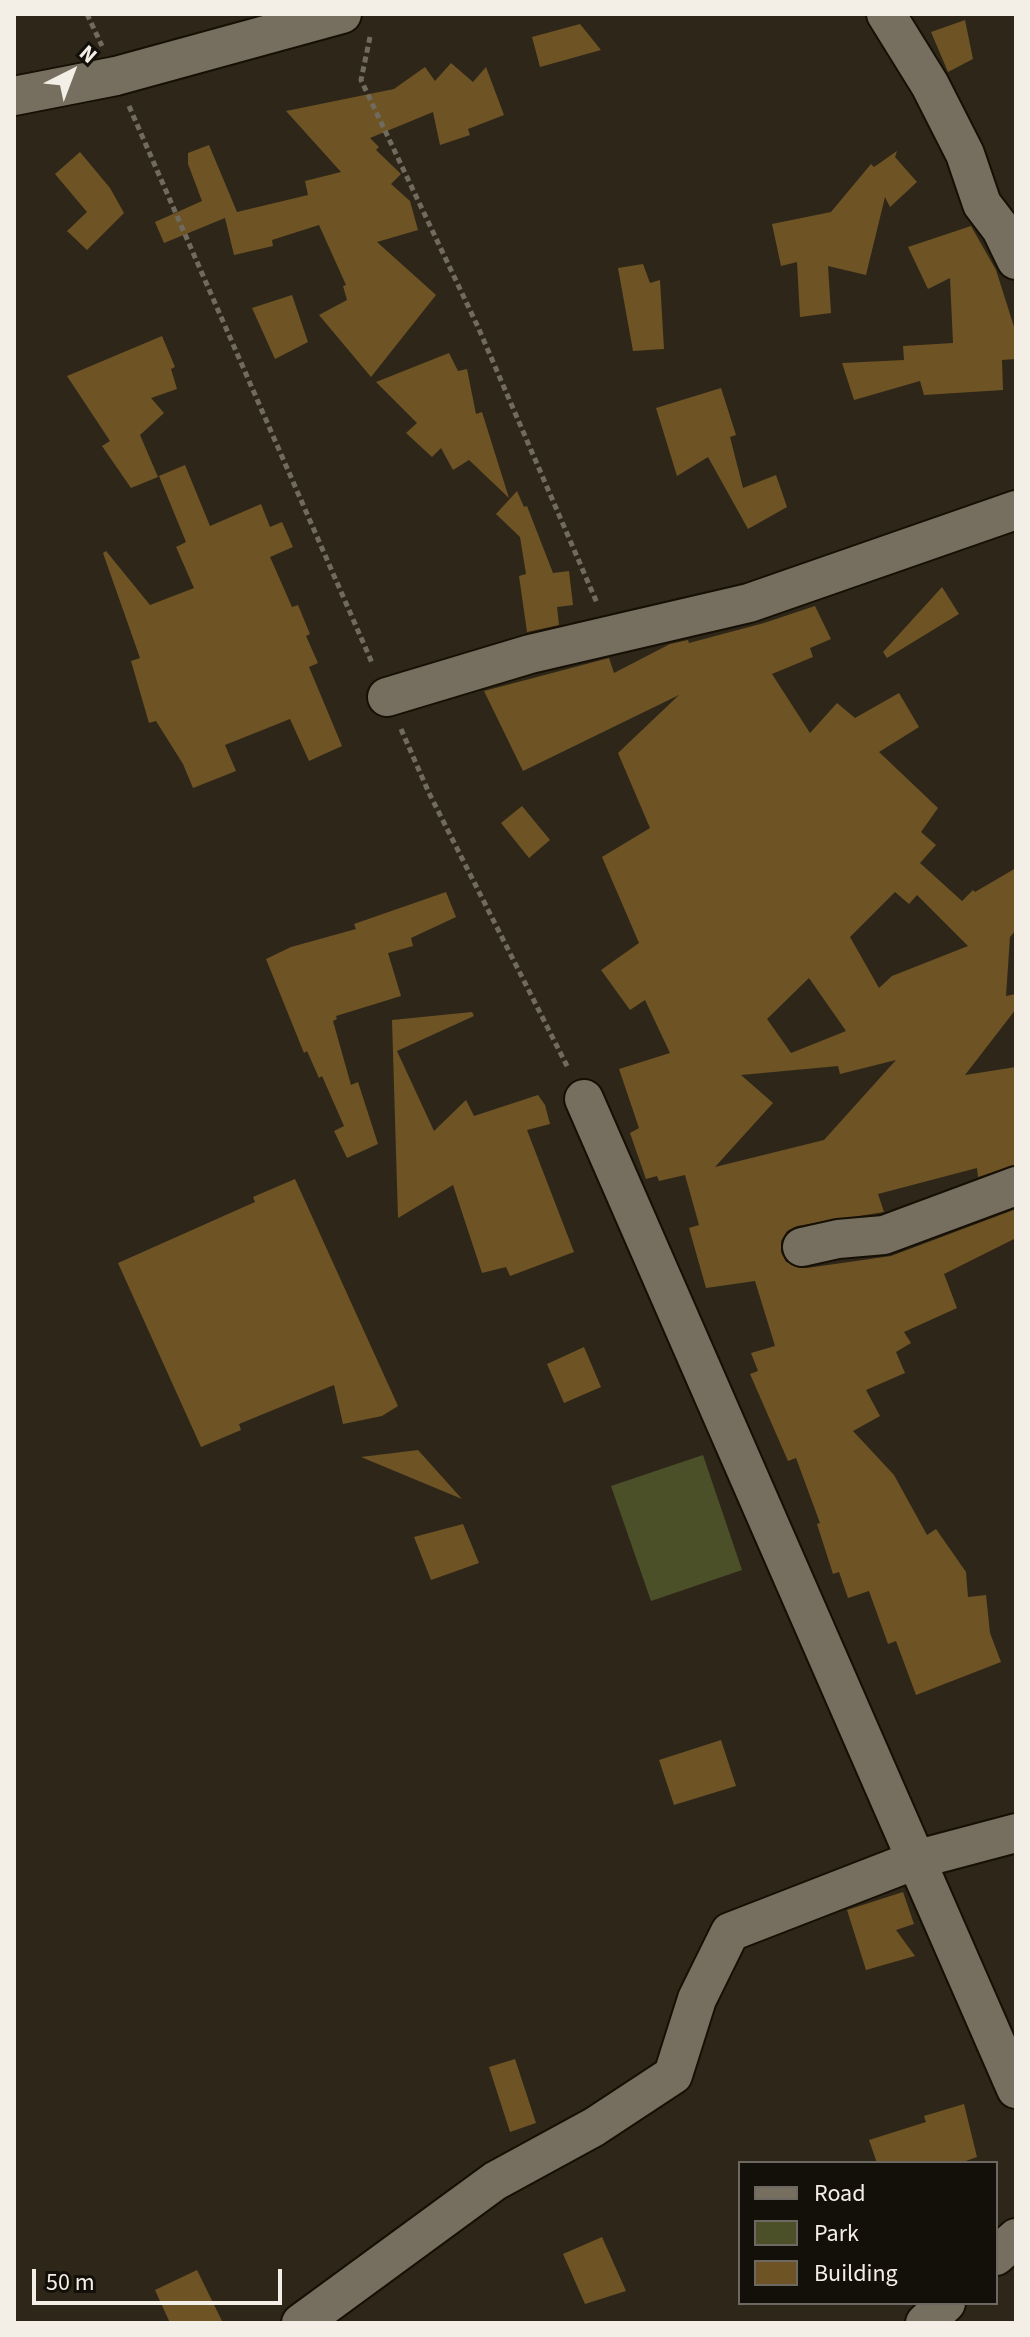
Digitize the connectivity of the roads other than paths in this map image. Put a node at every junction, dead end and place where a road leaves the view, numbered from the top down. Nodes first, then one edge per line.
1 (886, 14) edge
2 (357, 21) edge
3 (14, 96) edge
4 (1016, 260) edge
5 (1016, 510) edge
6 (387, 697) road end
7 (584, 1099) road end
8 (1016, 1186) edge
9 (802, 1247) dead end
10 (1016, 1833) edge
11 (918, 1859) junction
12 (1016, 2089) edge
13 (1016, 2238) edge
14 (998, 2254) edge
15 (944, 2305) edge
16 (301, 2323) edge
17 (925, 2323) edge

1 - 4 street
2 - 3 street
5 - 6 street
7 - 11 street
8 - 9 street
10 - 11 street
11 - 12 street
11 - 16 street
13 - 14 street
15 - 17 street

